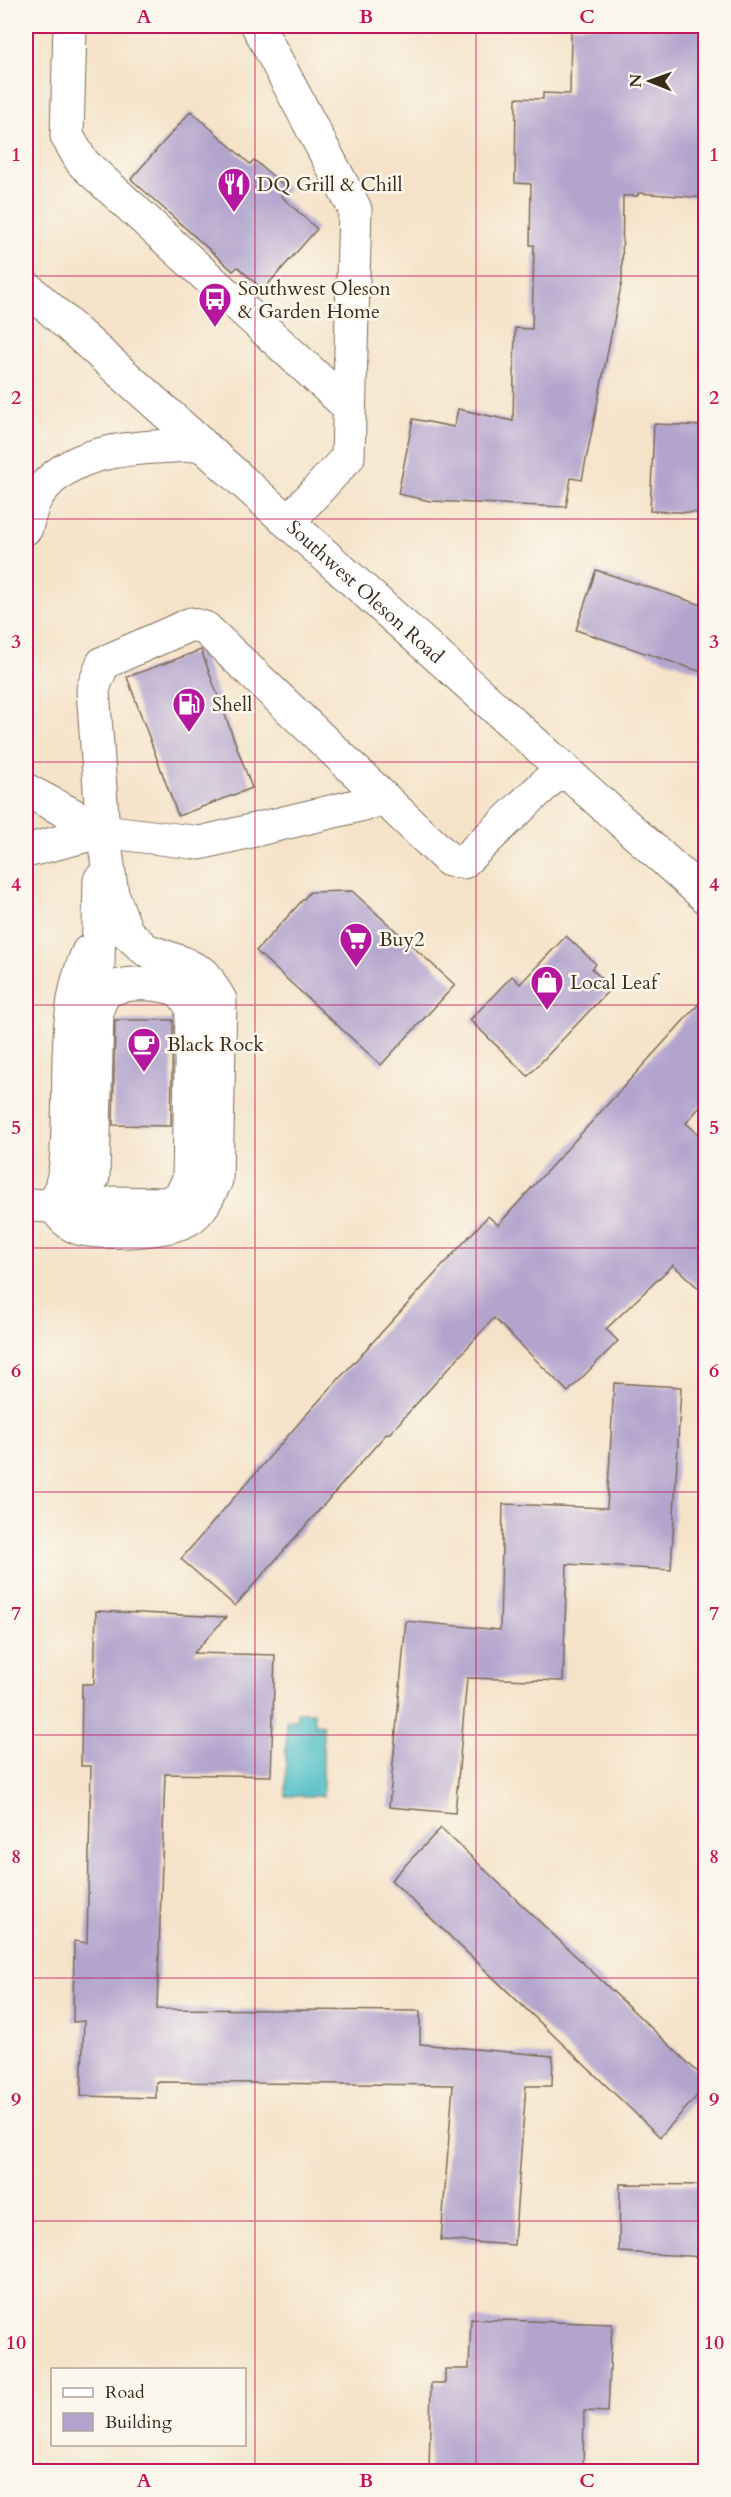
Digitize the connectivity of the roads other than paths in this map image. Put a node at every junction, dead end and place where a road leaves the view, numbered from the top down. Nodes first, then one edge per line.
1 (258, 26) edge
2 (70, 38) edge
3 (26, 287) edge
4 (349, 407) junction
5 (201, 444) junction
6 (288, 522) junction
7 (26, 528) edge
8 (561, 769) junction
9 (26, 790) edge
10 (385, 799) junction
11 (103, 831) junction
12 (26, 851) edge
13 (705, 897) edge
14 (98, 931) junction
15 (97, 1008) junction
16 (40, 1206) edge

1 - 4 main road
2 - 4 main road
3 - 5 main road, Southwest Oleson Road
4 - 6 main road
5 - 6 main road, Southwest Oleson Road
5 - 7 main road
6 - 8 main road, Southwest Oleson Road
8 - 10 main road
8 - 13 main road, Southwest Oleson Road
9 - 11 main road
10 - 11 main road
10 - 11 main road
11 - 12 main road
11 - 14 main road
11 - 16 main road
14 - 15 main road
14 - 16 main road
15 - 16 main road
15 - 16 main road

